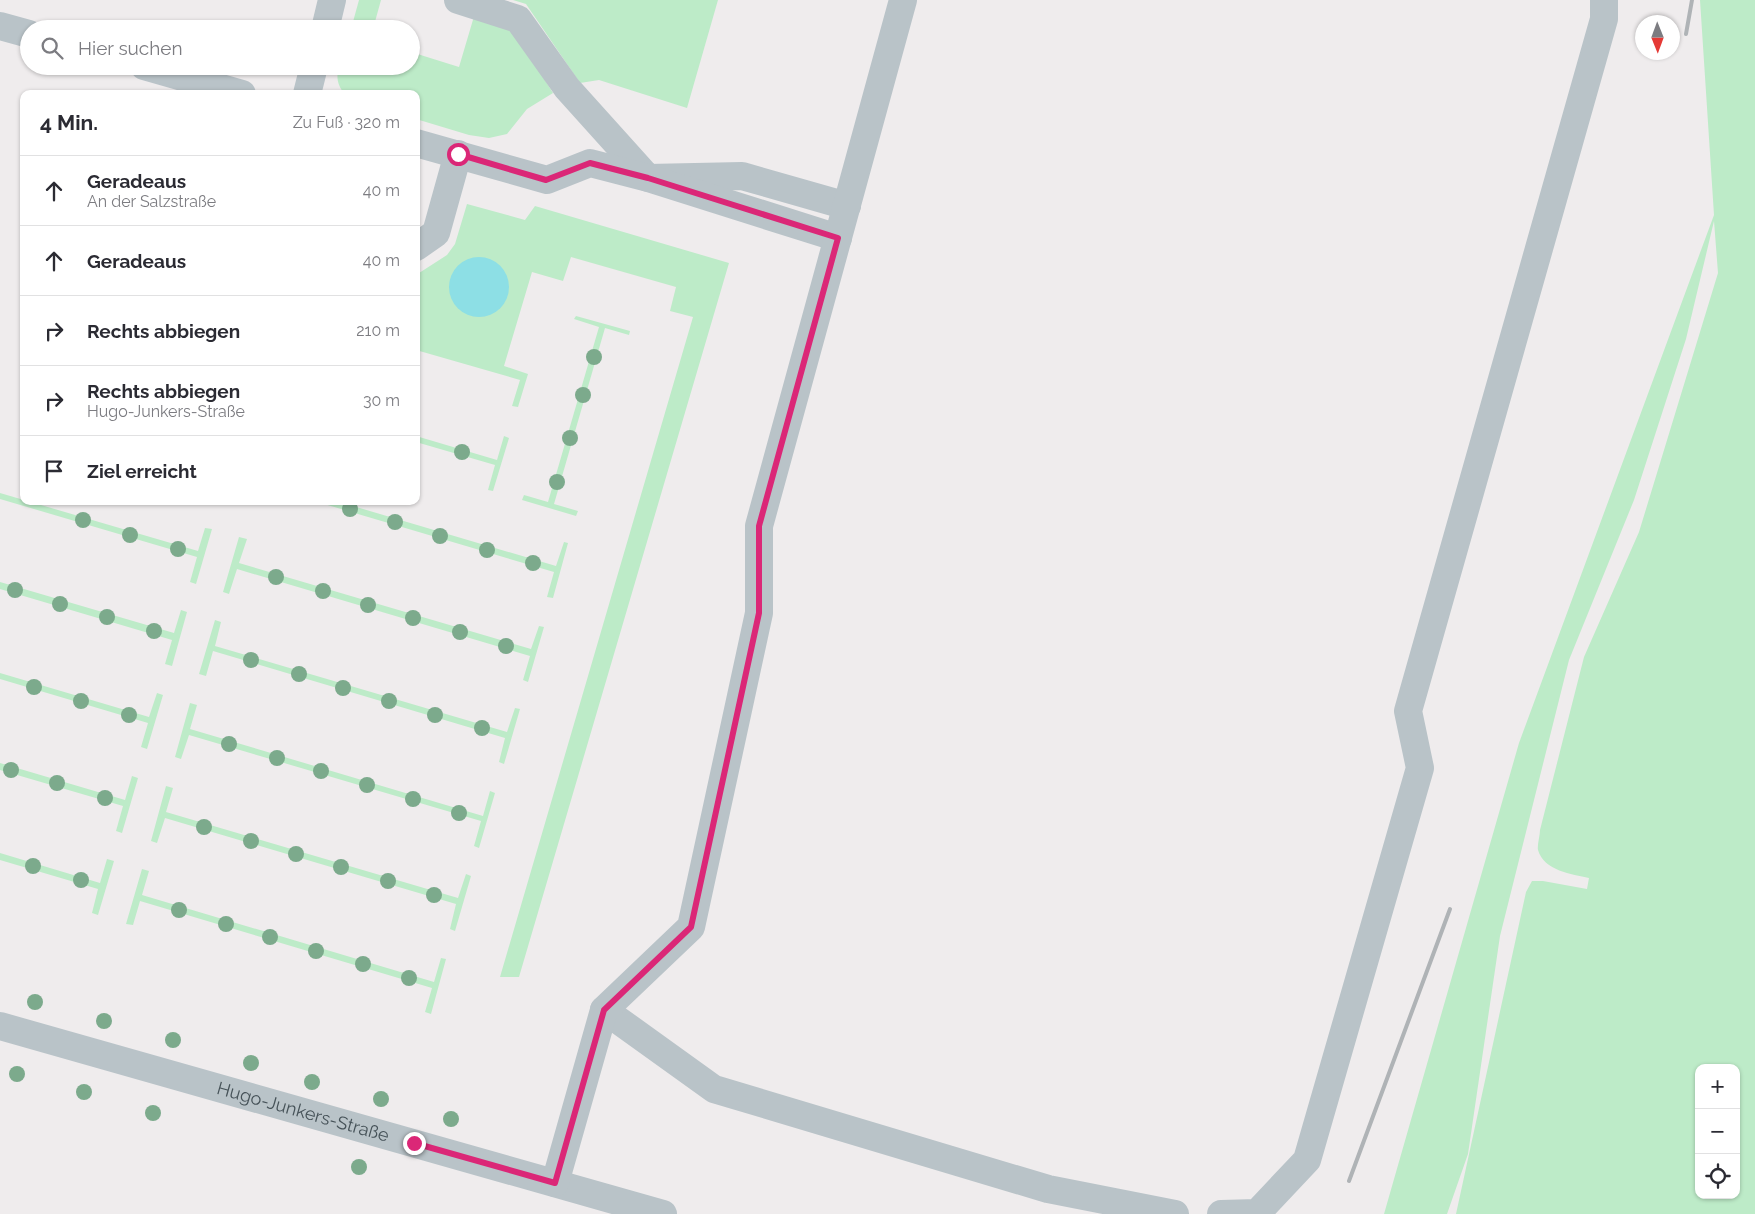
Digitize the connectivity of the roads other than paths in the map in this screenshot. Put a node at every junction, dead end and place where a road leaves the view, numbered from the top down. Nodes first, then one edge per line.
1 (332, 0) edge
2 (458, 0) edge
3 (904, 0) edge
4 (1604, 0) edge
5 (326, 20) edge
6 (0, 26) edge
7 (20, 32) edge
8 (176, 75) edge
9 (312, 75) edge
10 (228, 90) edge
11 (308, 90) edge
12 (420, 144) edge
13 (458, 154) junction
14 (648, 178) junction
15 (847, 206) junction
16 (838, 238) junction
17 (420, 244) edge
18 (604, 1010) junction
19 (0, 1026) edge
20 (555, 1183) junction
21 (663, 1214) edge
22 (1175, 1214) edge
23 (1222, 1214) edge

1 - 5 street
2 - 14 street
3 - 15 street
4 - 23 street
6 - 7 street
8 - 10 street
9 - 11 street
12 - 13 street
13 - 14 street
13 - 17 street
14 - 15 street
14 - 16 street
15 - 16 street
16 - 18 street
18 - 20 street
18 - 22 street
19 - 20 street, Hugo-Junkers-Straße
20 - 21 street, Hugo-Junkers-Straße

